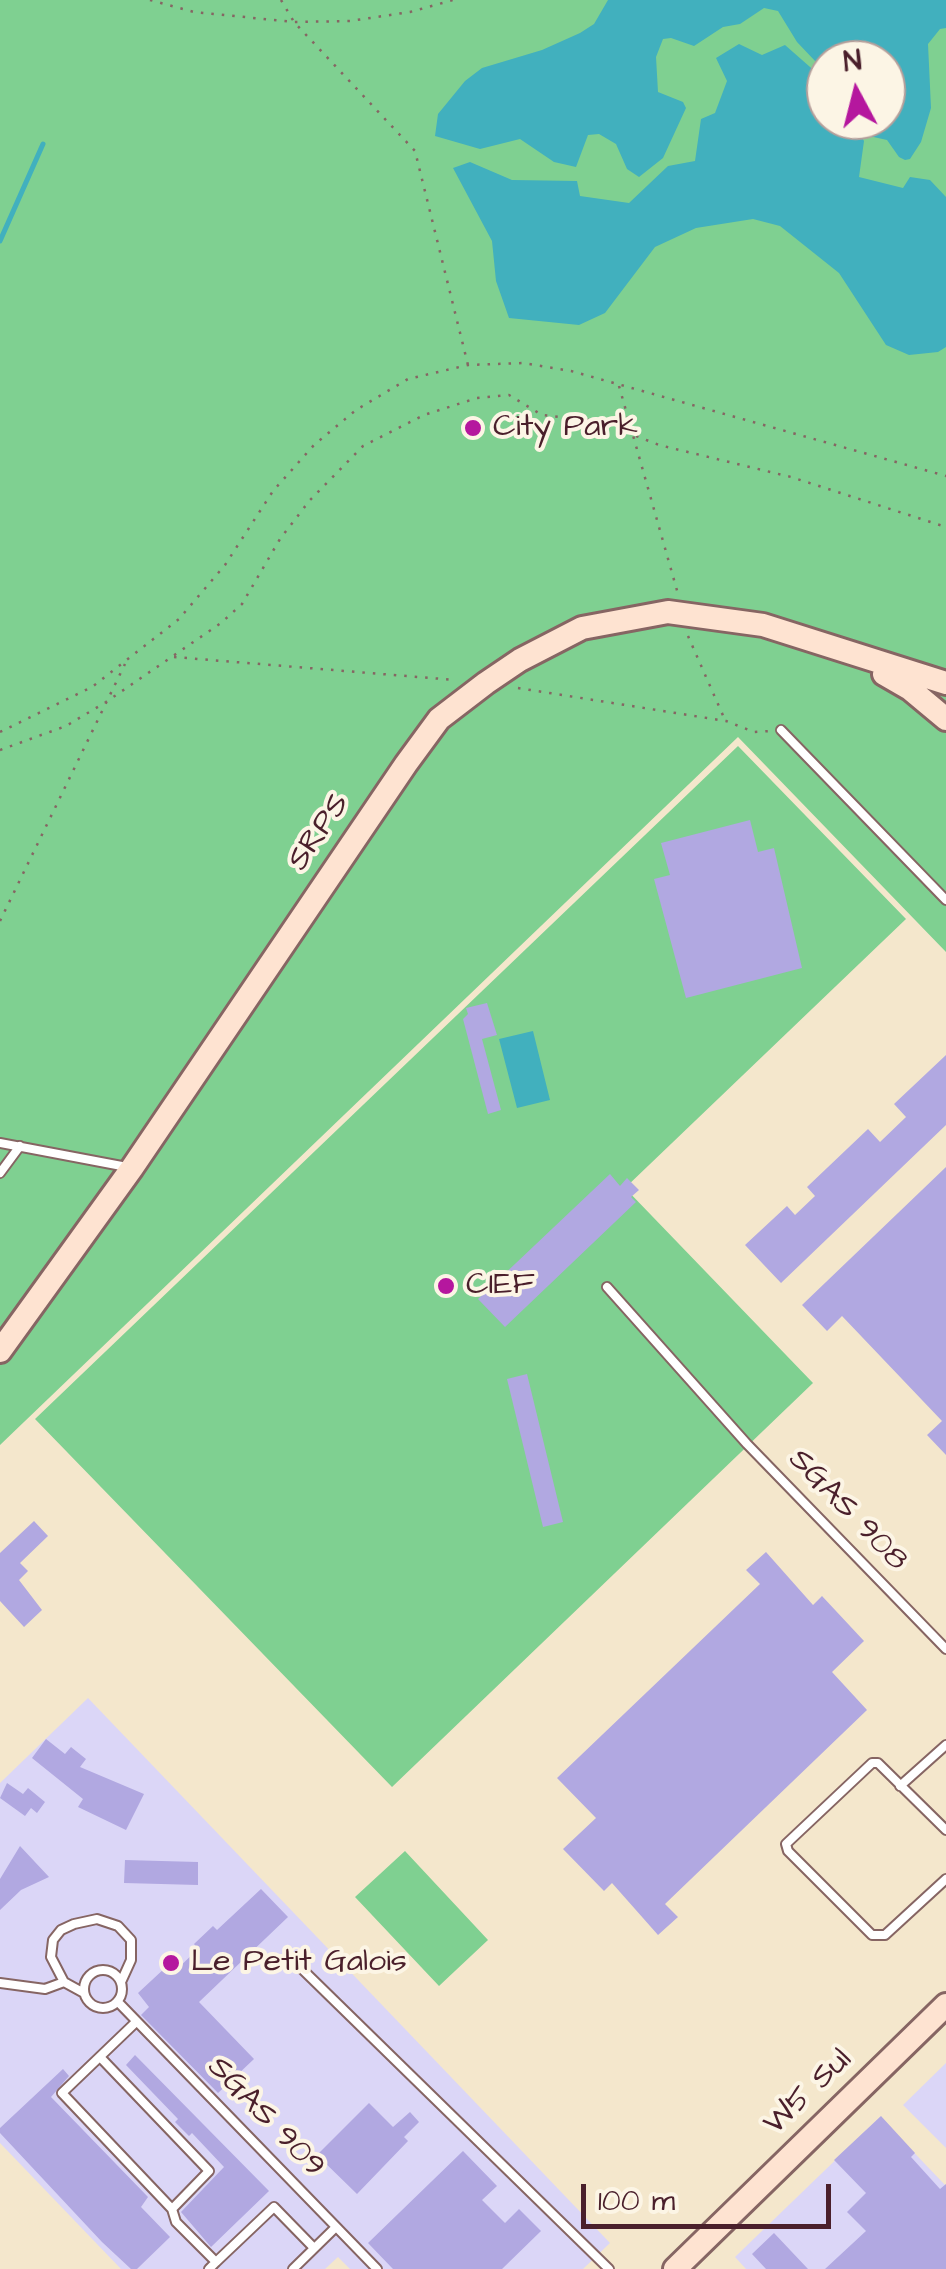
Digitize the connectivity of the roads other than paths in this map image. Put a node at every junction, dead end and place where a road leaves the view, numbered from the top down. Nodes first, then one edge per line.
1 (851, 654) junction
2 (946, 683) edge
3 (946, 720) edge
4 (781, 730) road end
5 (946, 900) edge
6 (0, 1143) edge
7 (20, 1146) junction
8 (132, 1168) junction
9 (0, 1172) edge
10 (606, 1287) dead end
11 (0, 1350) edge
12 (946, 1648) edge
13 (946, 1745) edge
14 (900, 1786) junction
15 (946, 1830) edge
16 (946, 1879) edge
17 (303, 1970) dead end
18 (64, 1982) junction
19 (121, 1982) junction
20 (0, 1983) edge
21 (84, 1993) junction
22 (118, 2002) junction
23 (944, 2008) edge
24 (136, 2022) junction
25 (100, 2057) junction
26 (172, 2209) junction
27 (336, 2227) junction
28 (314, 2248) junction
29 (213, 2266) edge
30 (680, 2267) edge
31 (293, 2269) edge
32 (376, 2269) edge
33 (608, 2269) edge

1 - 2 main road, SRPS
1 - 3 main road, SRPS
1 - 8 main road, SRPS
4 - 5 lane
6 - 7 lane
7 - 8 lane
7 - 9 lane
8 - 11 main road, SRPS
10 - 12 lane, SGAS 908
13 - 14 lane
14 - 15 lane
14 - 16 lane
17 - 33 lane
18 - 19 lane
18 - 20 lane
18 - 21 lane
19 - 21 lane
19 - 22 lane
21 - 22 lane
22 - 24 lane, SGAS 909
23 - 30 main road, W5 Sul
24 - 25 lane
24 - 27 lane, SGAS 909
25 - 26 lane
25 - 26 lane
26 - 29 lane
27 - 28 lane
27 - 32 lane, SGAS 909
28 - 29 lane
28 - 31 lane

